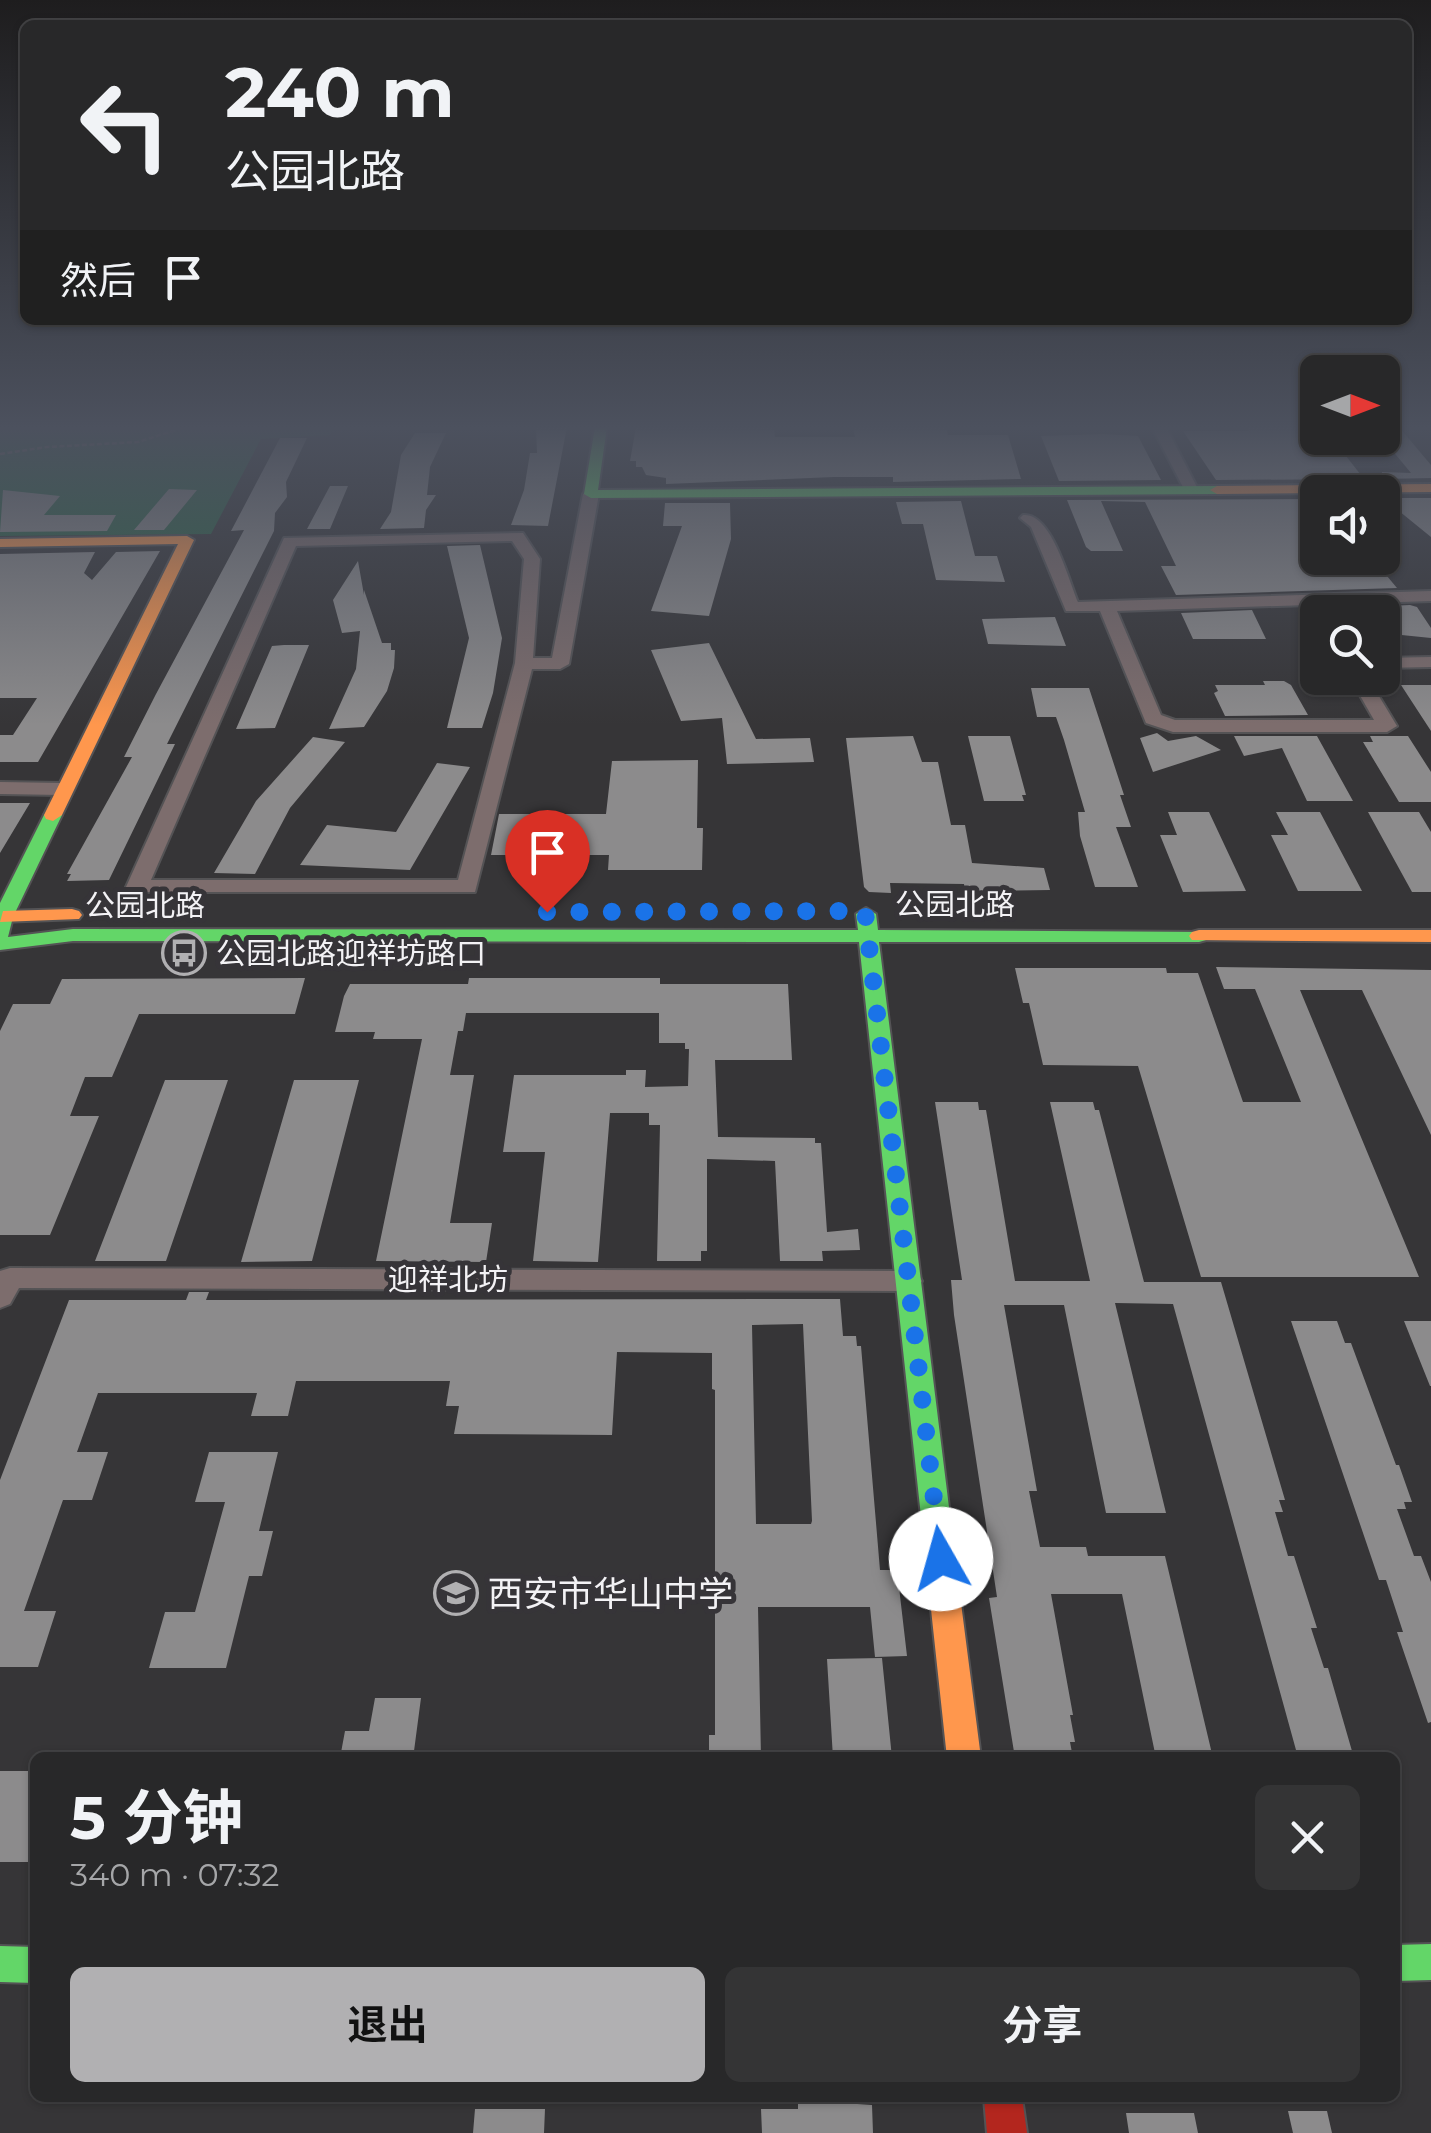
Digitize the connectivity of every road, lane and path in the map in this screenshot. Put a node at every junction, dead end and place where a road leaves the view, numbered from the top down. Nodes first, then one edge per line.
1 (584, 527) edge
2 (1039, 527) edge
3 (0, 543) edge
4 (1431, 596) edge
5 (1106, 605) junction
6 (1400, 662) edge
7 (1431, 662) edge
8 (524, 664) junction
9 (1369, 695) edge
10 (0, 788) edge
11 (62, 789) junction
12 (627, 912) dead end
13 (1119, 912) dead end
14 (1431, 914) edge
15 (866, 917) junction
16 (1, 925) edge
17 (1431, 936) edge
18 (0, 944) edge
19 (908, 1281) junction
20 (0, 1297) edge
21 (963, 1752) edge
22 (1431, 1962) edge
23 (1400, 1963) edge
24 (0, 1964) edge
25 (30, 1964) edge
26 (1003, 2102) edge
27 (1007, 2133) edge

1 - 8 street
2 - 5 street
3 - 11 street
4 - 5 street
5 - 9 street
6 - 7 street
8 - 8 street
10 - 11 street
11 - 16 street
12 - 16 street, 公园北路
13 - 14 street
15 - 17 street, 公园北路
15 - 18 street, 公园北路
15 - 19 street
19 - 20 street, 迎祥北坊
19 - 21 street
22 - 23 street
24 - 25 street
26 - 27 street

